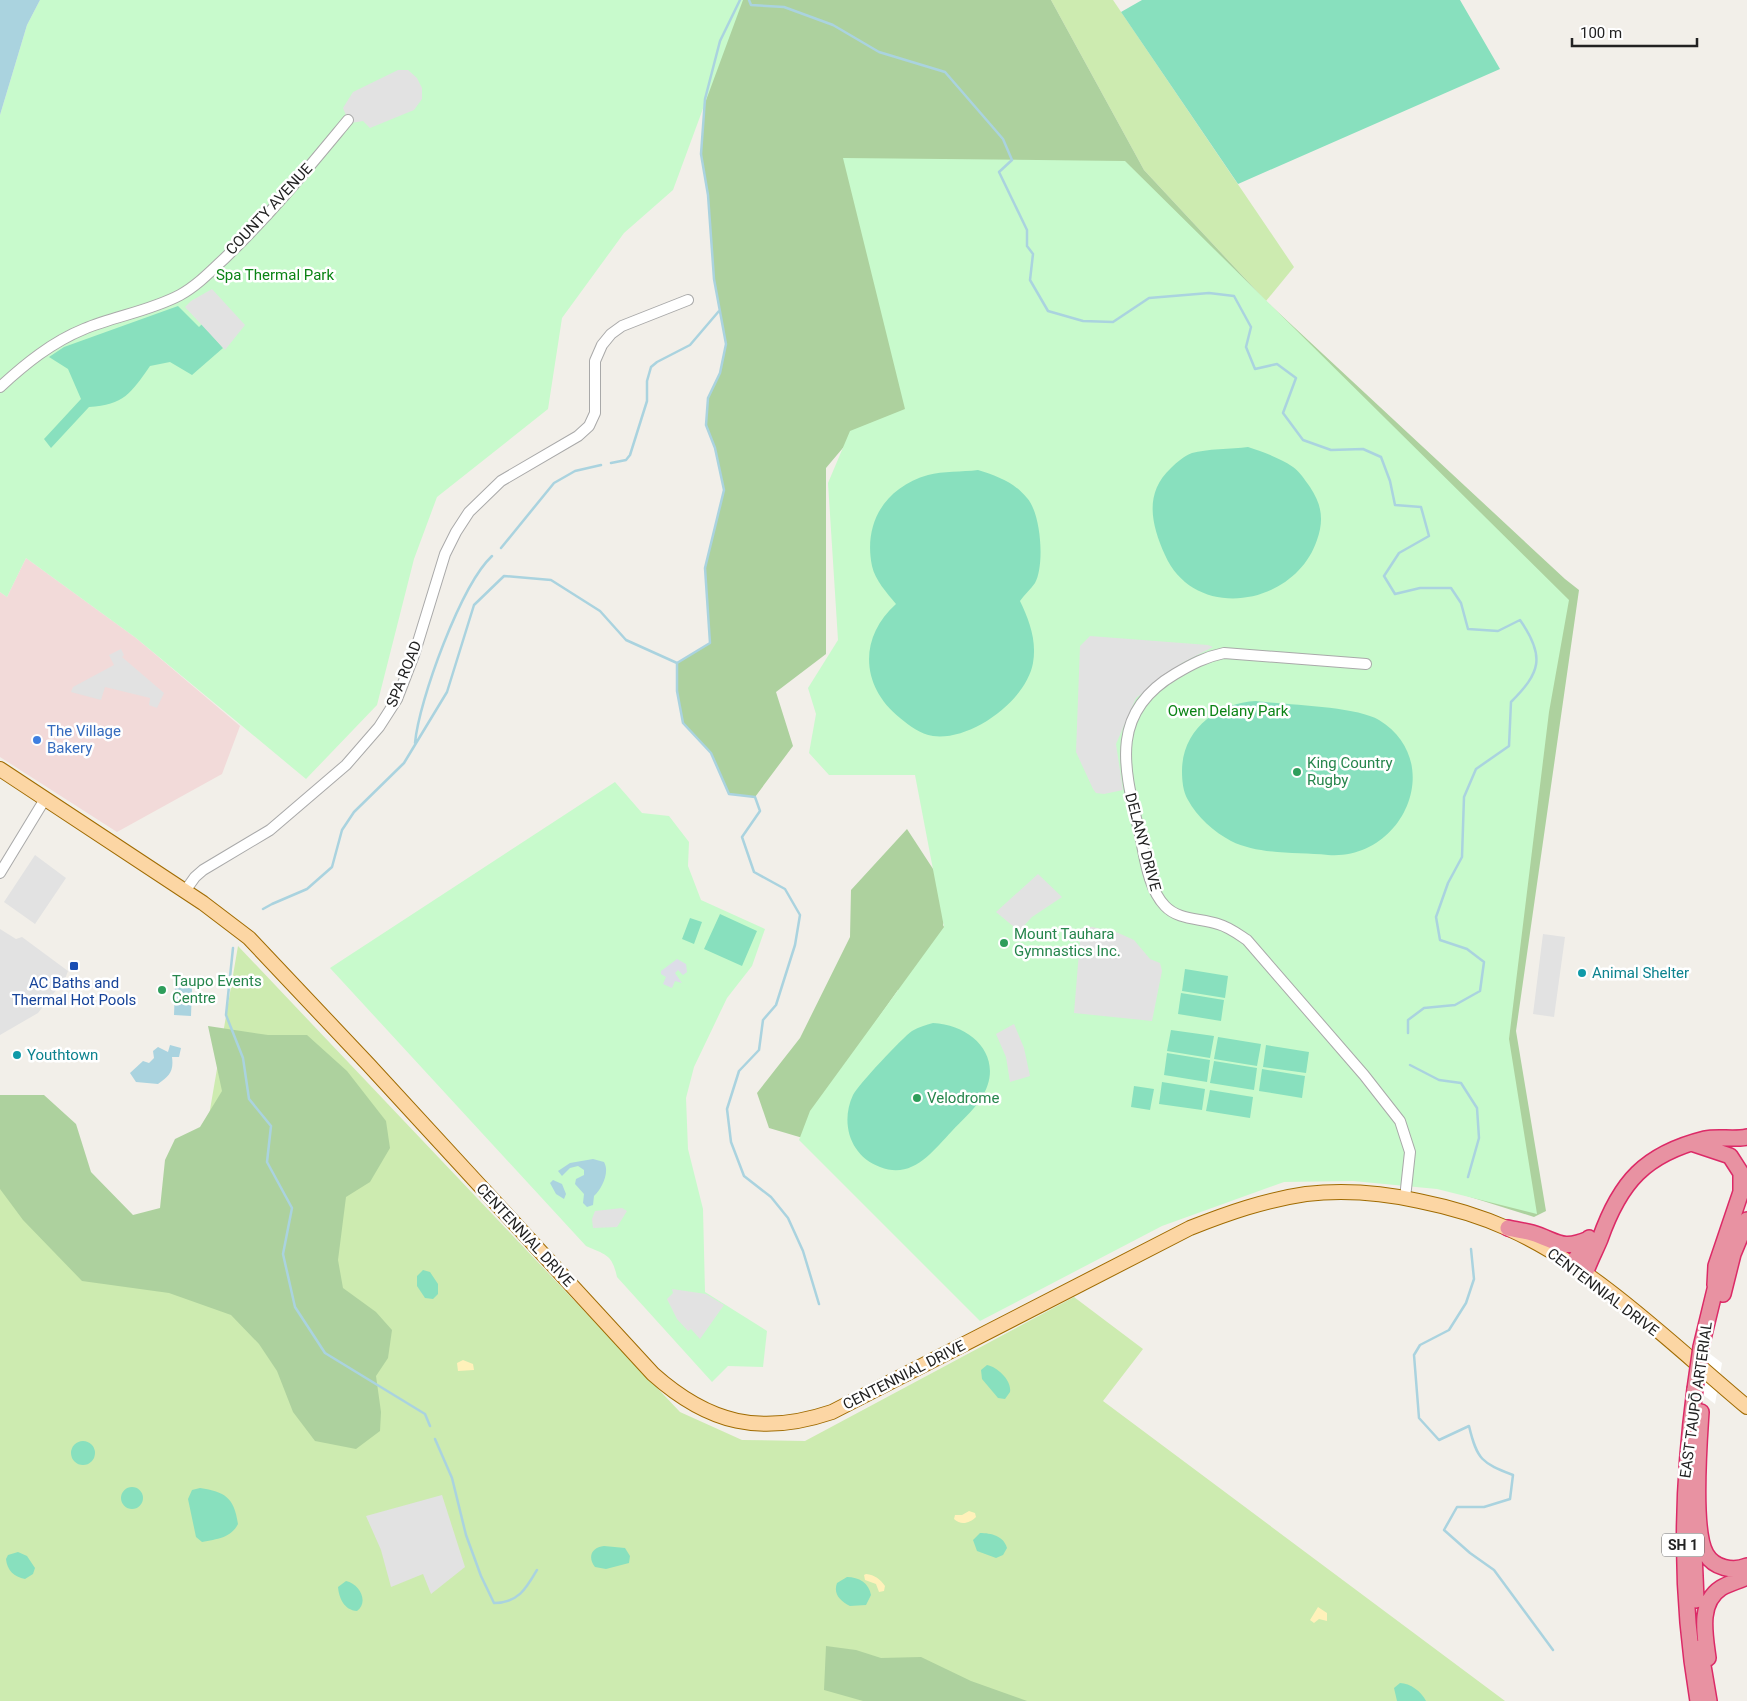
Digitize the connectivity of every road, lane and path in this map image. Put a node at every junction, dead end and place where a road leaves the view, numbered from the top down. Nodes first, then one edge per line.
1 (348, 120) dead end
2 (688, 300) dead end
3 (0, 387) edge
4 (1366, 664) dead end
5 (0, 769) edge
6 (45, 799) junction
7 (0, 873) edge
8 (185, 891) junction
9 (1747, 1137) edge
10 (1692, 1143) junction
11 (1747, 1195) edge
12 (1405, 1198) junction
13 (1747, 1220) edge
14 (1603, 1226) junction
15 (1508, 1228) junction
16 (1589, 1239) junction
17 (1572, 1265) junction
18 (1585, 1274) junction
19 (1715, 1285) junction
20 (1706, 1351) junction
21 (1700, 1397) junction
22 (1747, 1408) edge
23 (1747, 1566) edge
24 (1747, 1577) edge
25 (1698, 1701) edge
26 (1710, 1701) edge

1 - 3 street, COUNTY AVENUE
2 - 8 street, SPA ROAD
4 - 12 street, DELANY DRIVE
5 - 6 main road
6 - 7 street
6 - 8 main road
8 - 12 main road, CENTENNIAL DRIVE
9 - 10 highway
10 - 14 highway
10 - 19 highway
11 - 19 highway, EAST TAUPŌ ARTERIAL / SH 1
12 - 15 main road, CENTENNIAL DRIVE
13 - 20 highway, EAST TAUPŌ ARTERIAL / SH 1
14 - 16 highway
14 - 18 highway
15 - 16 highway
15 - 17 main road, CENTENNIAL DRIVE
16 - 17 highway
17 - 18 main road, CENTENNIAL DRIVE
18 - 22 main road, CENTENNIAL DRIVE
19 - 20 highway, EAST TAUPŌ ARTERIAL / SH 1
20 - 21 highway, EAST TAUPŌ ARTERIAL / SH 1
21 - 23 highway
21 - 25 highway, EAST TAUPŌ ARTERIAL / SH 1
21 - 26 highway, EAST TAUPŌ ARTERIAL / SH 1
24 - 26 highway

